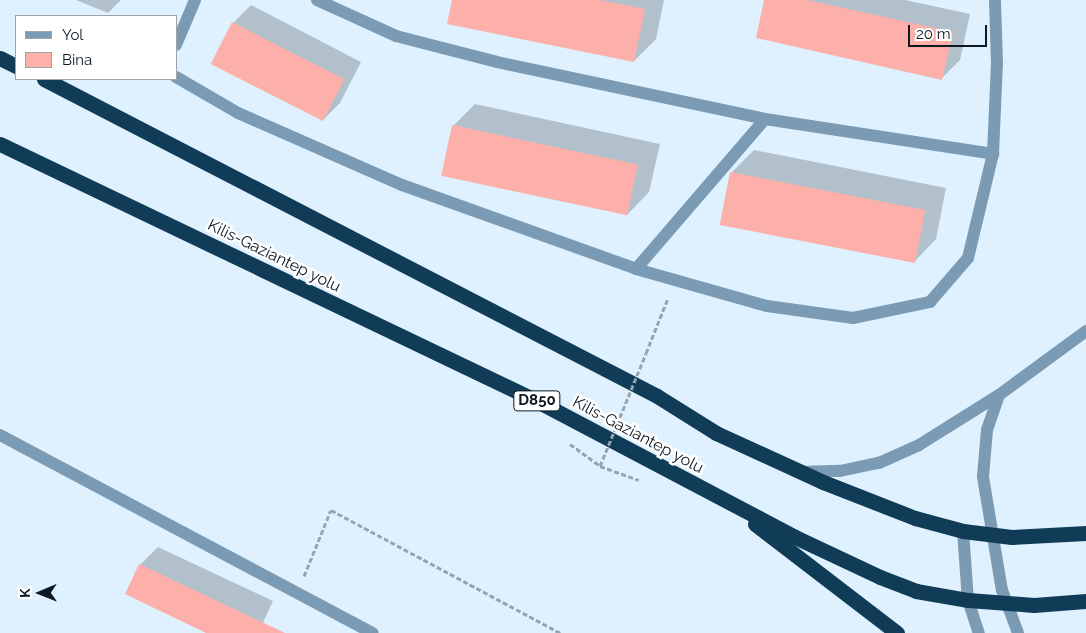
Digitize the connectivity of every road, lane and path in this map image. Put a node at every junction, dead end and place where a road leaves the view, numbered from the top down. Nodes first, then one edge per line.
1 (195, 0) edge
2 (316, 0) edge
3 (995, 0) edge
4 (178, 40) edge
5 (0, 58) edge
6 (15, 66) edge
7 (178, 79) edge
8 (46, 80) edge
9 (765, 119) junction
10 (0, 144) edge
11 (994, 154) junction
12 (636, 270) junction
13 (675, 280) junction
14 (1086, 331) edge
15 (999, 395) junction
16 (0, 435) edge
17 (564, 440) dead end
18 (600, 466) junction
19 (802, 472) junction
20 (638, 480) dead end
21 (726, 501) junction
22 (963, 531) junction
23 (1086, 533) edge
24 (994, 535) junction
25 (297, 592) junction
26 (968, 600) junction
27 (1086, 601) edge
28 (1005, 603) junction
29 (374, 633) edge
30 (560, 633) edge
31 (897, 633) edge
32 (979, 633) edge
33 (1018, 633) edge

1 - 4 street
2 - 9 street
3 - 11 street
5 - 6 highway
7 - 12 street
8 - 19 highway
9 - 11 street
9 - 12 street
10 - 21 highway, Kilis-Gaziantep yolu / D850
11 - 13 street
12 - 13 street
13 - 18 path, bridge
14 - 15 street
15 - 19 street
15 - 24 street
16 - 25 street
17 - 18 path
18 - 20 path
19 - 22 highway
21 - 26 highway, Kilis-Gaziantep yolu / D850
21 - 31 highway
22 - 24 highway
22 - 26 street
23 - 24 highway
24 - 28 street
25 - 29 street
25 - 30 path
26 - 28 highway, Kilis-Gaziantep yolu / D850
26 - 32 street
27 - 28 highway, Kilis-Gaziantep yolu / D850
28 - 33 street

